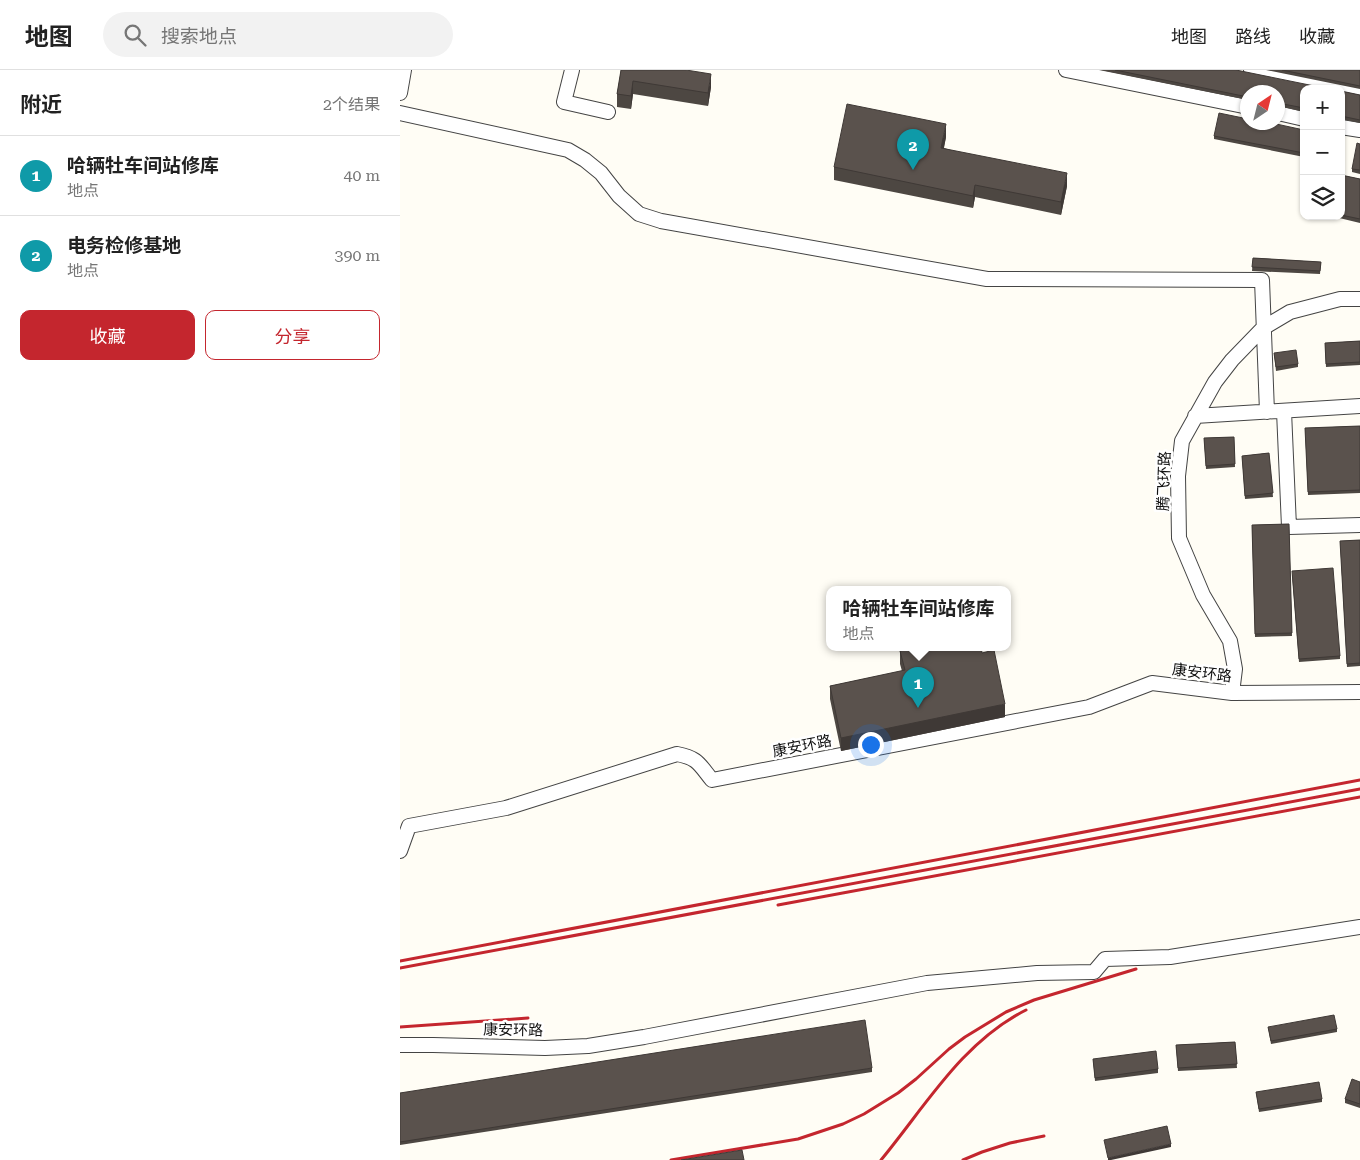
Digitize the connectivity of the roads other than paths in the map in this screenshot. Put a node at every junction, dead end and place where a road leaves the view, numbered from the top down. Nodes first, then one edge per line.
1 (404, 70) edge
2 (572, 70) edge
3 (1066, 70) edge
4 (1251, 70) edge
5 (1360, 92) edge
6 (400, 93) edge
7 (1240, 105) edge
8 (608, 112) dead end
9 (400, 113) edge
10 (1285, 115) edge
11 (1300, 118) edge
12 (1345, 128) edge
13 (1360, 130) edge
14 (1360, 299) edge
15 (1263, 328) junction
16 (1360, 406) edge
17 (1284, 411) junction
18 (1267, 412) junction
19 (1195, 416) junction
20 (1360, 525) edge
21 (1360, 692) edge
22 (1232, 693) junction
23 (400, 851) edge
24 (1360, 927) edge
25 (400, 1045) edge

1 - 6 lane
2 - 8 lane
3 - 7 lane
4 - 5 lane
9 - 15 lane
10 - 11 lane
12 - 13 lane
14 - 15 lane, 腾飞环路
15 - 18 lane
15 - 19 lane, 腾飞环路
16 - 17 lane
17 - 18 lane
17 - 20 lane
18 - 19 lane
19 - 22 lane, 腾飞环路
21 - 22 lane, 康安环路
22 - 23 lane, 康安环路
24 - 25 lane, 康安环路

